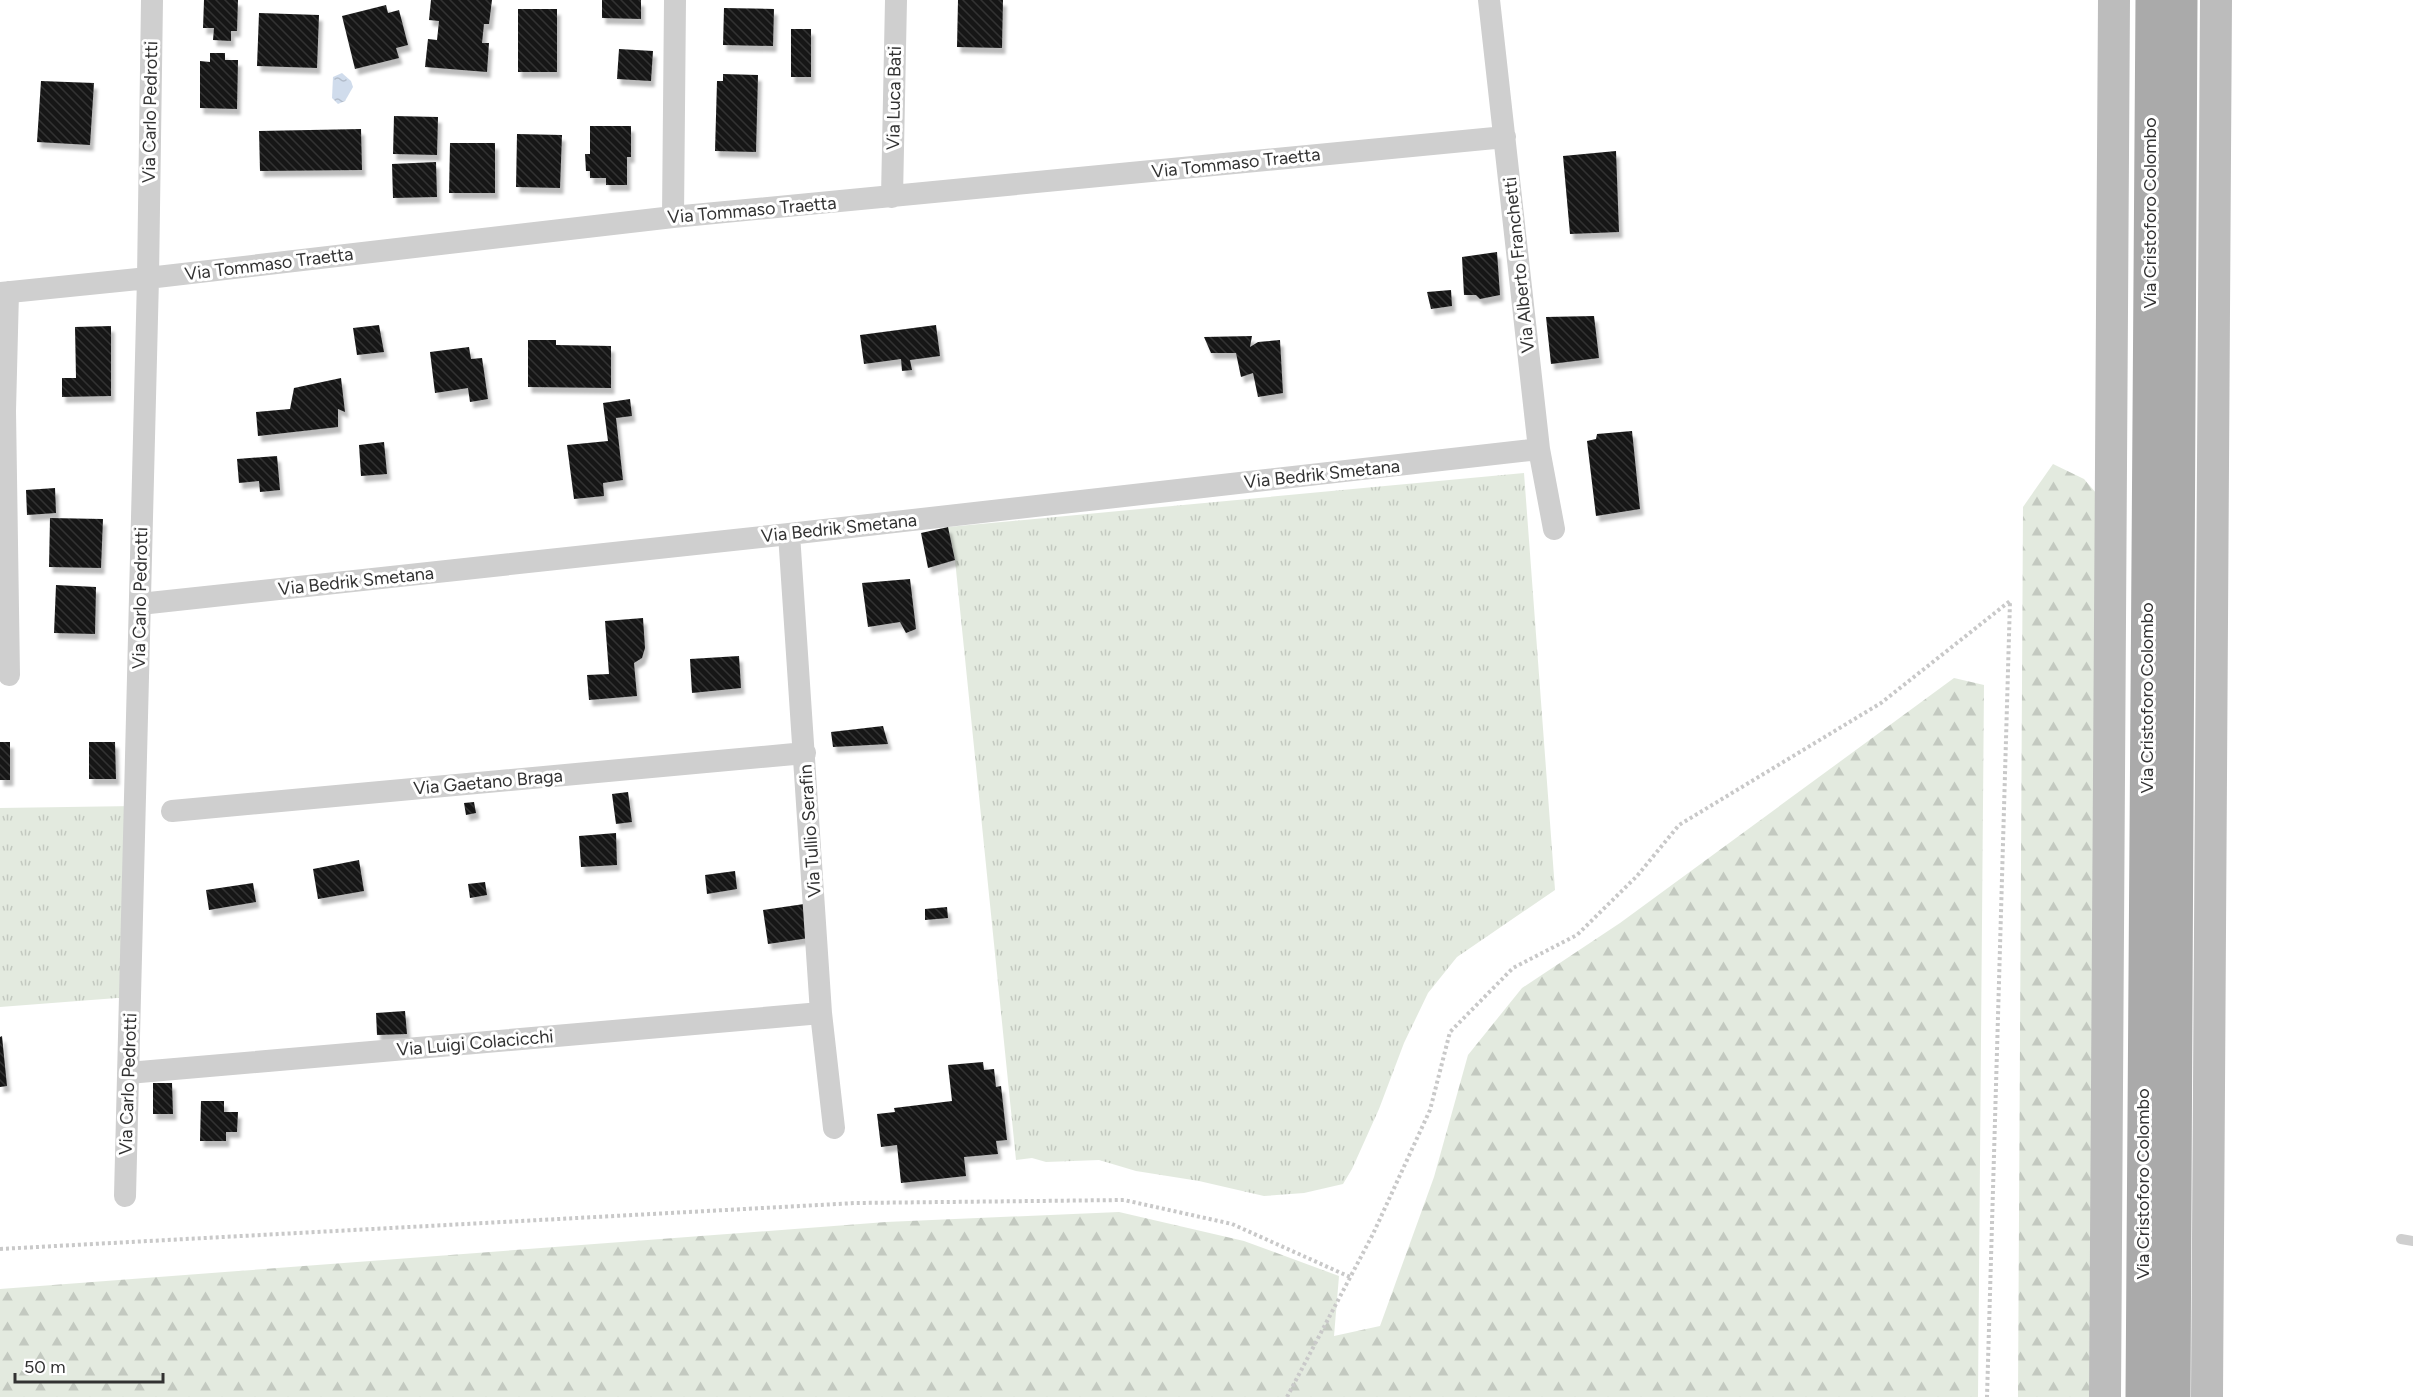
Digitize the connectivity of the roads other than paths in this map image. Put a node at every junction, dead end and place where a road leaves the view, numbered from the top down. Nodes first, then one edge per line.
1 (152, 0) edge
2 (675, 0) edge
3 (896, 0) edge
4 (1488, 0) edge
5 (2114, 0) edge
6 (2152, 0) edge
7 (2181, 0) edge
8 (2216, 0) edge
9 (1505, 137) junction
10 (892, 196) junction
11 (673, 217) junction
12 (148, 278) junction
13 (4, 293) edge
14 (1539, 449) junction
15 (1554, 529) dead end
16 (789, 534) junction
17 (140, 604) junction
18 (9, 675) dead end
19 (805, 753) junction
20 (172, 811) dead end
21 (821, 1013) junction
22 (128, 1073) junction
23 (834, 1128) dead end
24 (125, 1196) dead end
25 (2401, 1239) dead end
26 (2413, 1241) edge
27 (2105, 1397) edge
28 (2142, 1397) edge
29 (2174, 1397) edge
30 (2208, 1397) edge

1 - 12 street, Via Carlo Pedrotti
2 - 11 street
3 - 10 street, Via Luca Bati
4 - 9 street, Via Alberto Franchetti
5 - 27 street, Via Cristoforo Colombo
6 - 28 main road, Via Cristoforo Colombo
7 - 29 main road, Via Cristoforo Colombo
8 - 30 street
9 - 10 street, Via Tommaso Traetta
9 - 14 street, Via Alberto Franchetti
10 - 11 street, Via Tommaso Traetta
11 - 12 street, Via Tommaso Traetta
12 - 13 street, Via Tommaso Traetta
12 - 17 street, Via Carlo Pedrotti
13 - 18 street
14 - 15 street, Via Alberto Franchetti
14 - 16 street, Via Bedrik Smetana
16 - 17 street, Via Bedrik Smetana
16 - 19 street, Via Tullio Serafin
17 - 22 street, Via Carlo Pedrotti
19 - 20 street, Via Gaetano Braga
19 - 21 street, Via Tullio Serafin
21 - 22 street, Via Luigi Colacicchi
21 - 23 street, Via Tullio Serafin
22 - 24 street, Via Carlo Pedrotti
25 - 26 lane

